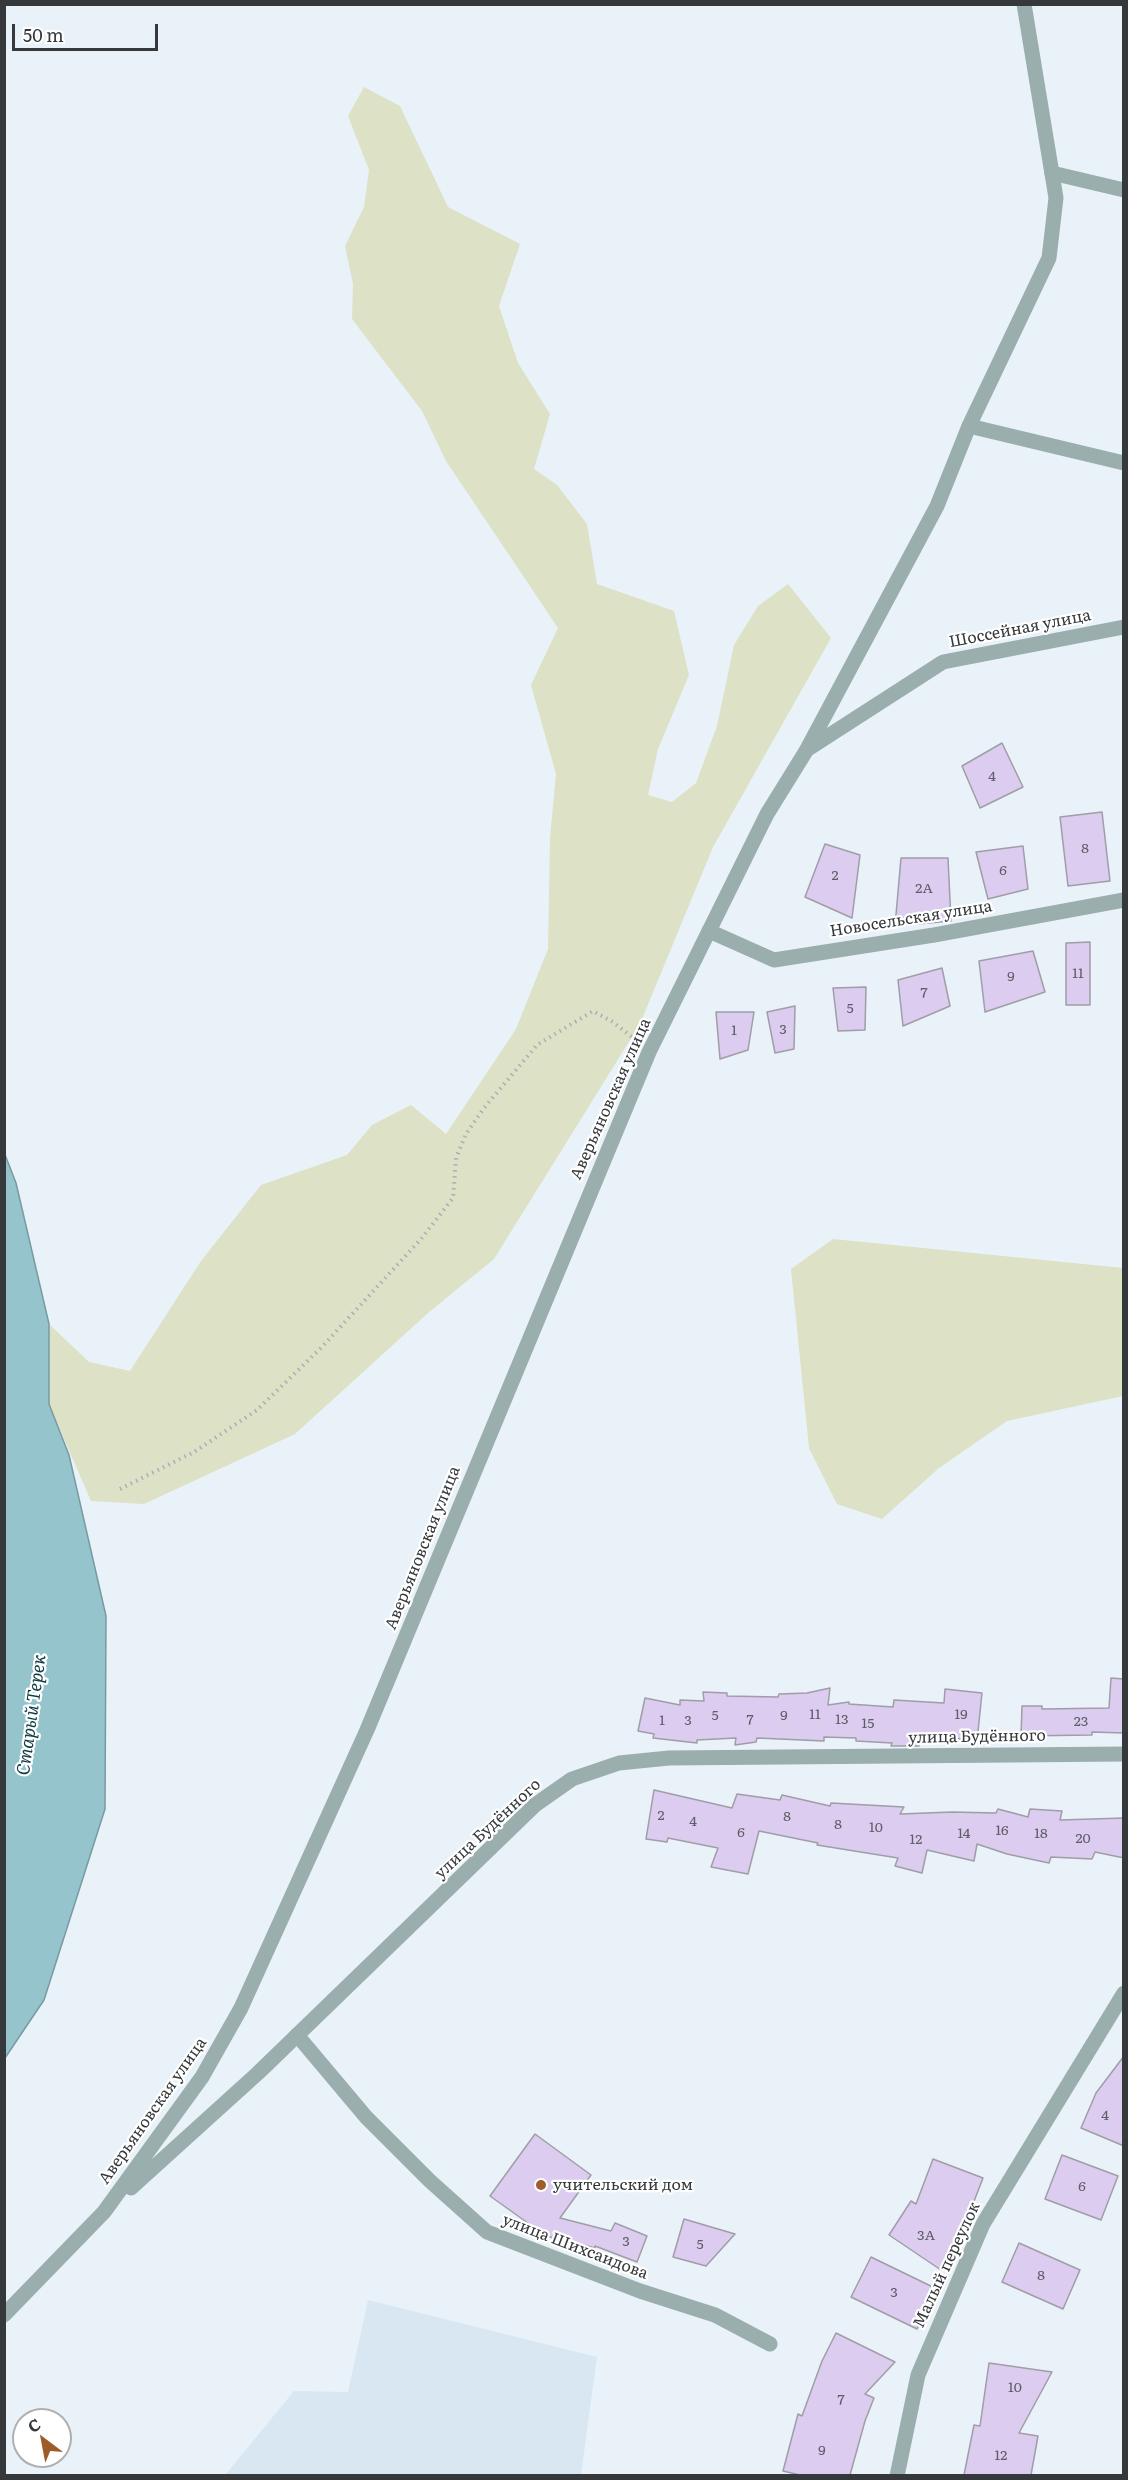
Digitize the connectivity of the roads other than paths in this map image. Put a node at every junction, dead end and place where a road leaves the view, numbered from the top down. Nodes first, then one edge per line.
1 (1024, 4) edge
2 (1052, 173) junction
3 (1124, 190) edge
4 (969, 426) junction
5 (1124, 463) edge
6 (1124, 627) edge
7 (806, 751) junction
8 (1124, 900) edge
9 (709, 931) junction
10 (1124, 1754) edge
11 (1124, 1993) edge
12 (297, 2035) junction
13 (104, 2212) junction
14 (4, 2315) edge
15 (770, 2344) dead end
16 (897, 2475) edge

1 - 2 street, Аверьяновская улица
2 - 3 street
2 - 4 street, Аверьяновская улица
4 - 5 street
4 - 7 street, Аверьяновская улица
6 - 7 street, Шоссейная улица
7 - 9 street, Аверьяновская улица
8 - 9 street, Новосельская улица
9 - 13 street, Аверьяновская улица
10 - 12 street, улица Будённого
11 - 16 street, Малый переулок
12 - 13 street, улица Будённого
12 - 15 street, улица Шихсаидова
13 - 14 street, Аверьяновская улица

